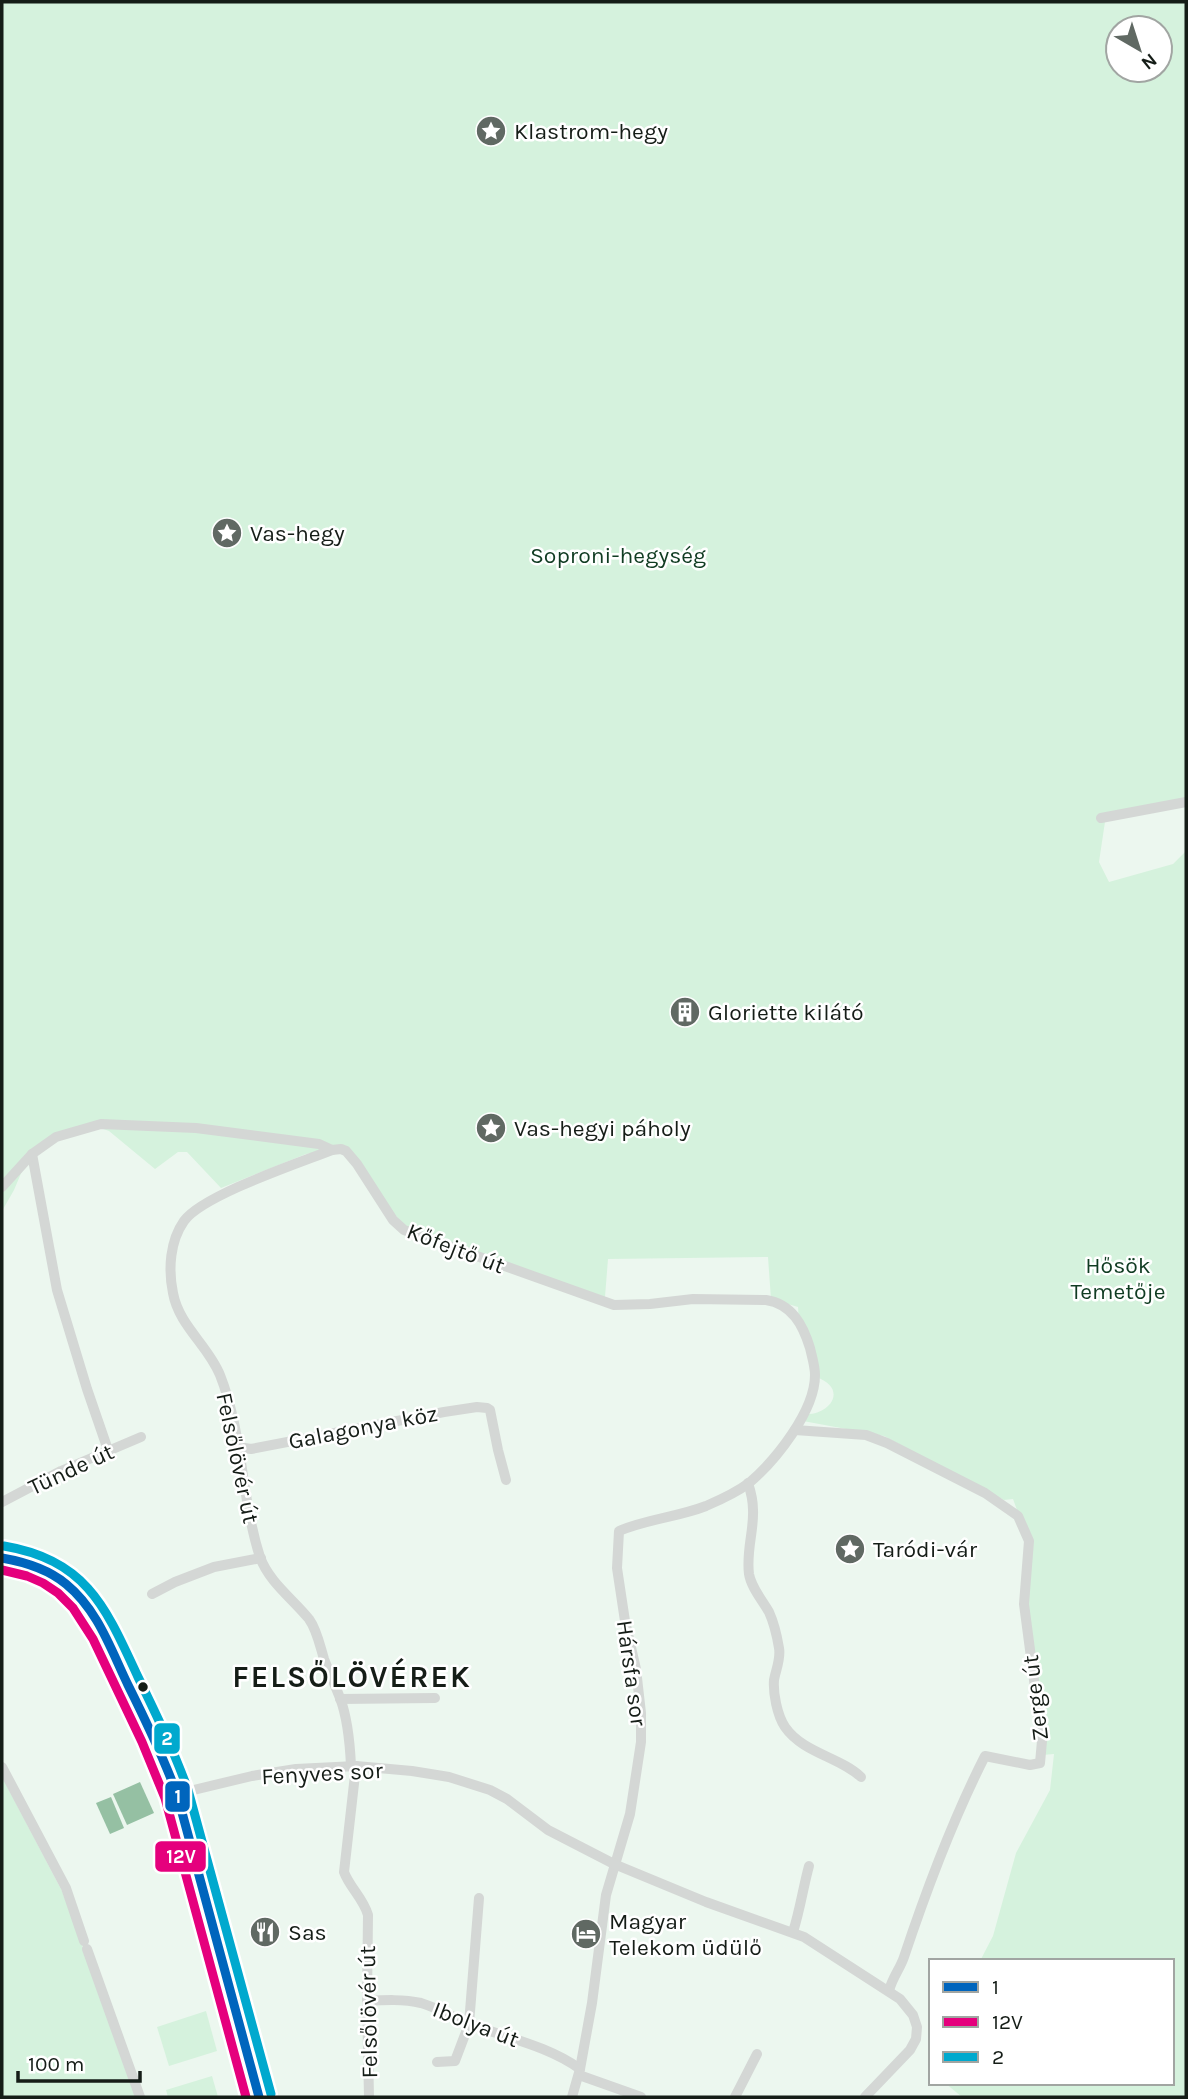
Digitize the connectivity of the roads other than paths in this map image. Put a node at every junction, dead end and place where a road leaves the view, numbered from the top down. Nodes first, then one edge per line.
1 (1186, 802) edge
2 (1101, 818) dead end
3 (332, 1150) junction
4 (32, 1154) junction
5 (2, 1187) edge
6 (810, 1395) joint
7 (795, 1430) junction
8 (141, 1437) dead end
9 (238, 1447) junction
10 (108, 1450) junction
11 (506, 1480) dead end
12 (748, 1483) junction
13 (2, 1502) edge
14 (2, 1558) edge
15 (261, 1558) junction
16 (152, 1594) dead end
17 (435, 1698) dead end
18 (340, 1699) junction
19 (353, 1766) junction
20 (2, 1768) edge
21 (861, 1777) dead end
22 (177, 1794) junction
23 (614, 1864) junction
24 (810, 1866) dead end
25 (479, 1898) dead end
26 (793, 1932) junction
27 (889, 1991) junction
28 (367, 2001) junction
29 (469, 2024) junction
30 (757, 2054) dead end
31 (436, 2062) dead end
32 (580, 2072) junction
33 (140, 2097) edge
34 (259, 2097) edge
35 (369, 2097) edge
36 (572, 2097) edge
37 (641, 2097) edge
38 (735, 2097) edge
39 (865, 2097) edge

1 - 2 street
3 - 4 street, Kőfejtő út
3 - 6 street, Kőfejtő út
3 - 9 street, Felsőlövér út
4 - 5 street, Kőfejtő út
4 - 10 street
6 - 7 street, Hársfa sor
7 - 12 street, Hársfa sor
7 - 27 street, Zerge út
8 - 10 street, Tünde út
9 - 11 street, Galagonya köz
9 - 15 street, Felsőlövér út
10 - 13 street, Tünde út
12 - 21 street
12 - 23 street, Hársfa sor
14 - 22 street
15 - 16 street
15 - 18 street, Felsőlövér út
17 - 18 street
18 - 19 street, Felsőlövér út
19 - 22 street, Fenyves sor
19 - 23 street, Fenyves sor
19 - 28 street, Felsőlövér út
20 - 33 street
22 - 34 street
23 - 26 street, Fenyves sor
23 - 32 street, Hársfa sor
24 - 26 street
25 - 29 street
26 - 27 street, Fenyves sor
27 - 39 street
28 - 29 street, Ibolya út
28 - 35 street, Felsőlövér út
29 - 31 street
29 - 32 street, Ibolya út
30 - 38 street
32 - 36 street, Hársfa sor
32 - 37 street, Ibolya út

